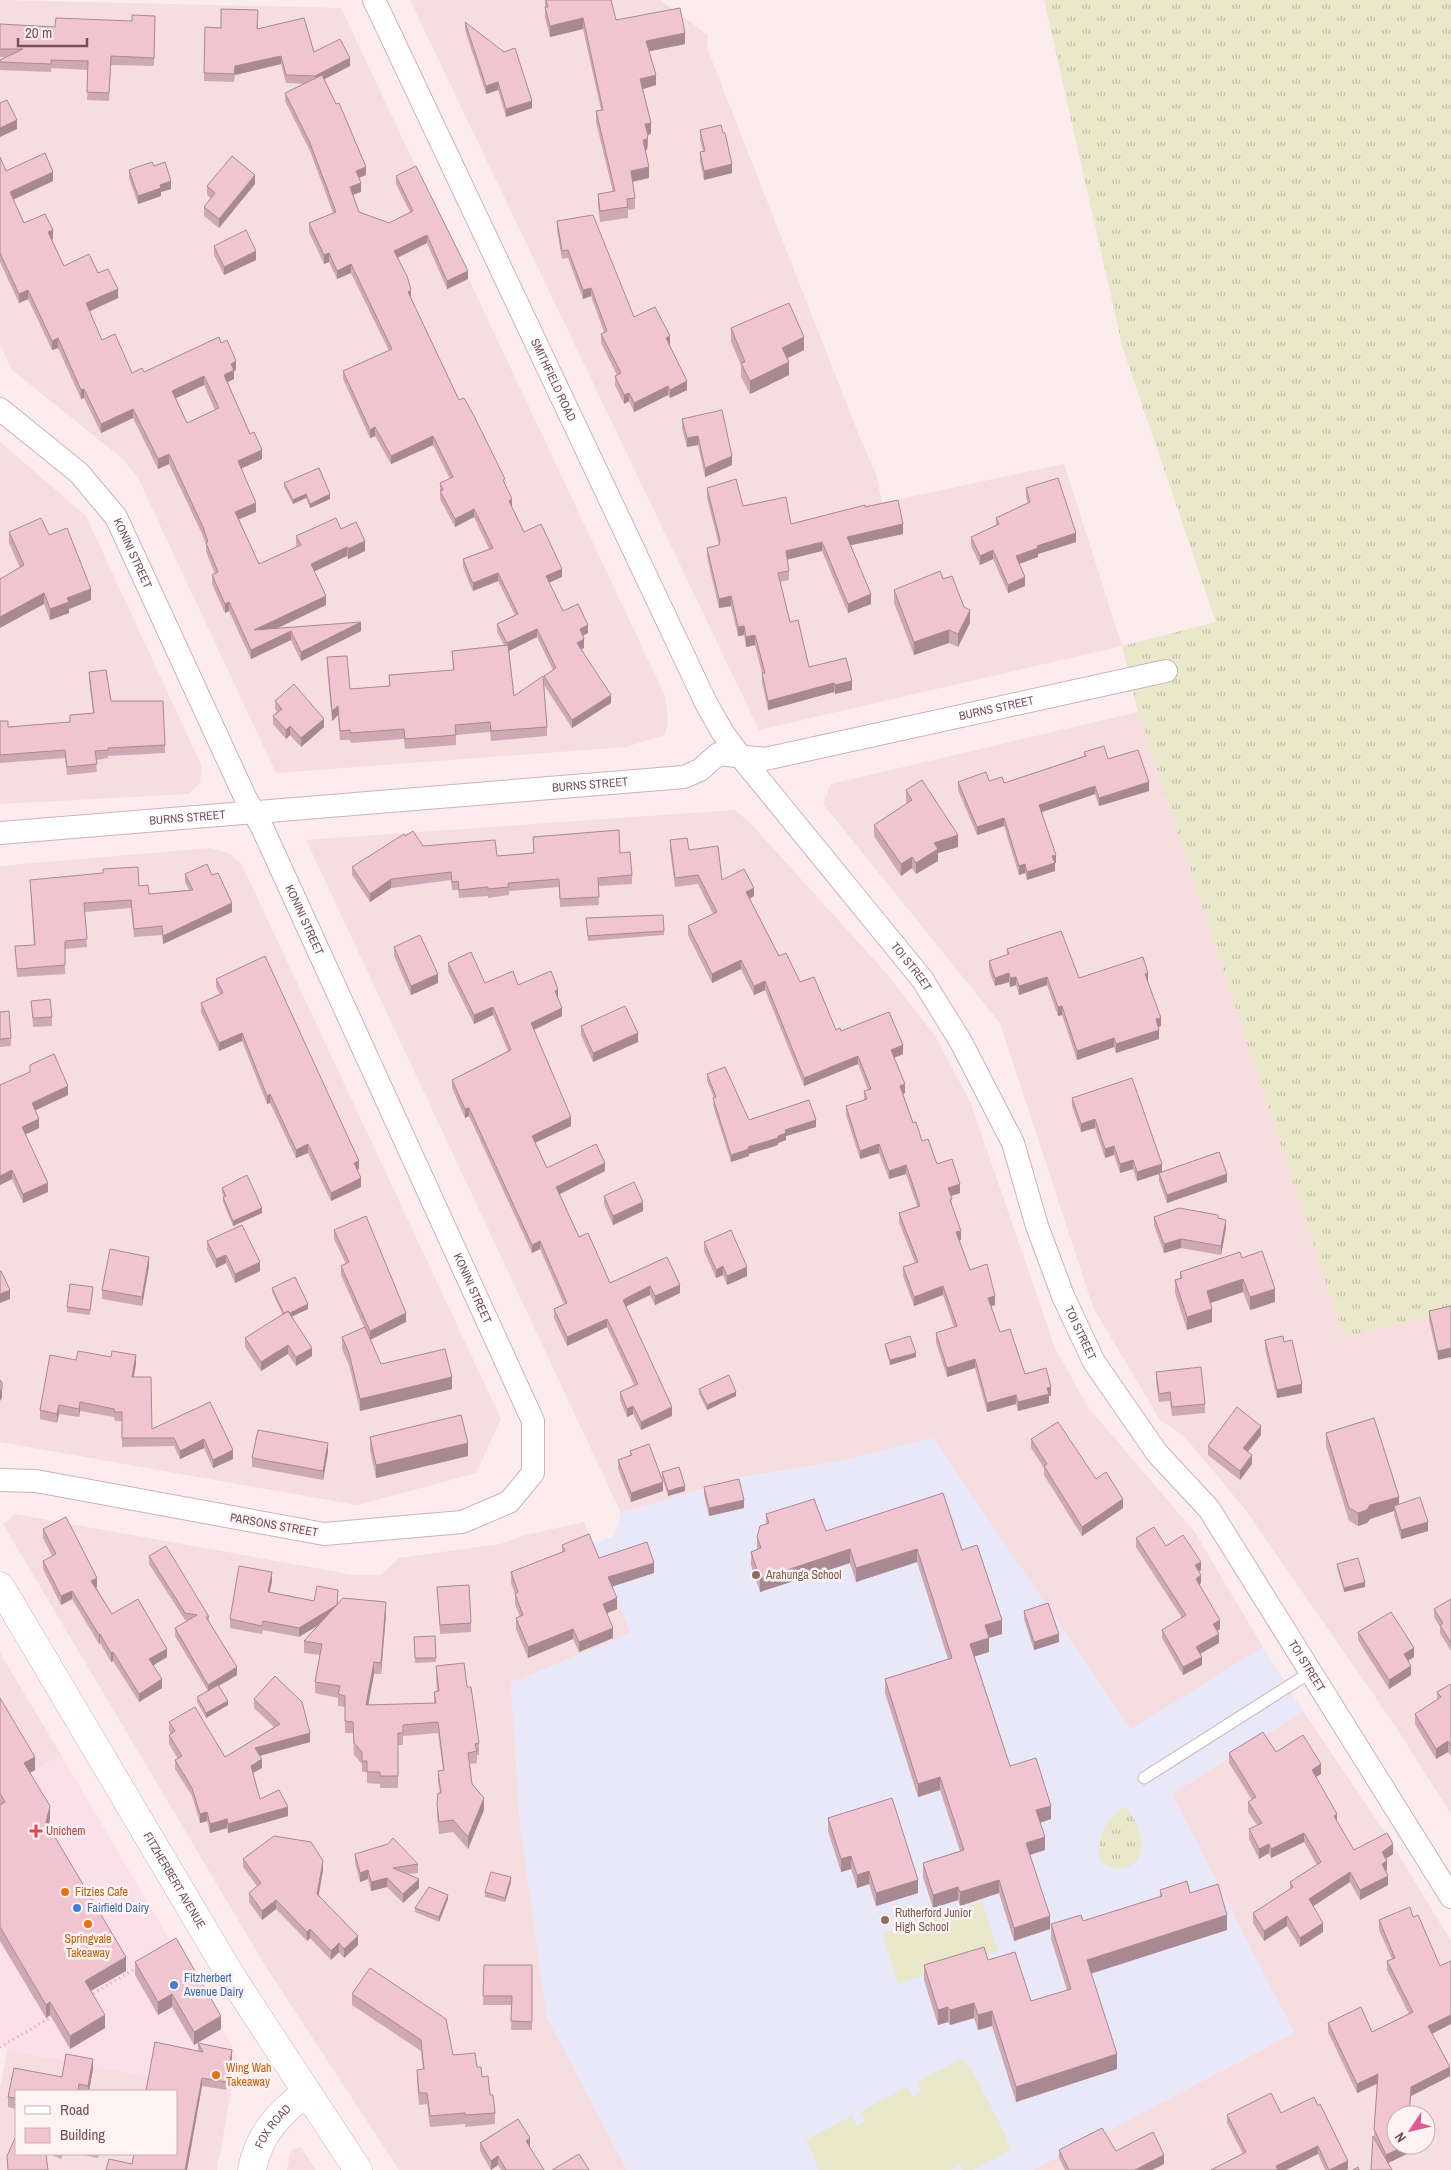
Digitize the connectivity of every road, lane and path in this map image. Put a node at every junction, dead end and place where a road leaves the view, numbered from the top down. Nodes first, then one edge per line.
1 (374, 0) edge
2 (0, 409) edge
3 (1166, 671) dead end
4 (740, 756) junction
5 (253, 811) junction
6 (0, 832) edge
7 (533, 1473) joint
8 (0, 1480) edge
9 (0, 1586) edge
10 (1311, 1672) junction
11 (1144, 1778) dead end
12 (1451, 1897) edge
13 (145, 1963) edge
14 (87, 1997) edge
15 (62, 2011) edge
16 (0, 2048) edge
17 (307, 2092) junction
18 (252, 2170) edge
19 (358, 2170) edge

1 - 4 street, SMITHFIELD ROAD
2 - 5 street, KONINI STREET
3 - 4 street, BURNS STREET
4 - 5 street, BURNS STREET
4 - 10 street, TOI STREET
5 - 6 street, BURNS STREET
5 - 7 street, KONINI STREET
7 - 8 street, PARSONS STREET
9 - 17 main road, FITZHERBERT AVENUE
10 - 11 lane
10 - 12 street, TOI STREET
13 - 14 path
15 - 16 path
17 - 18 main road, FOX ROAD
17 - 19 main road, FITZHERBERT AVENUE

